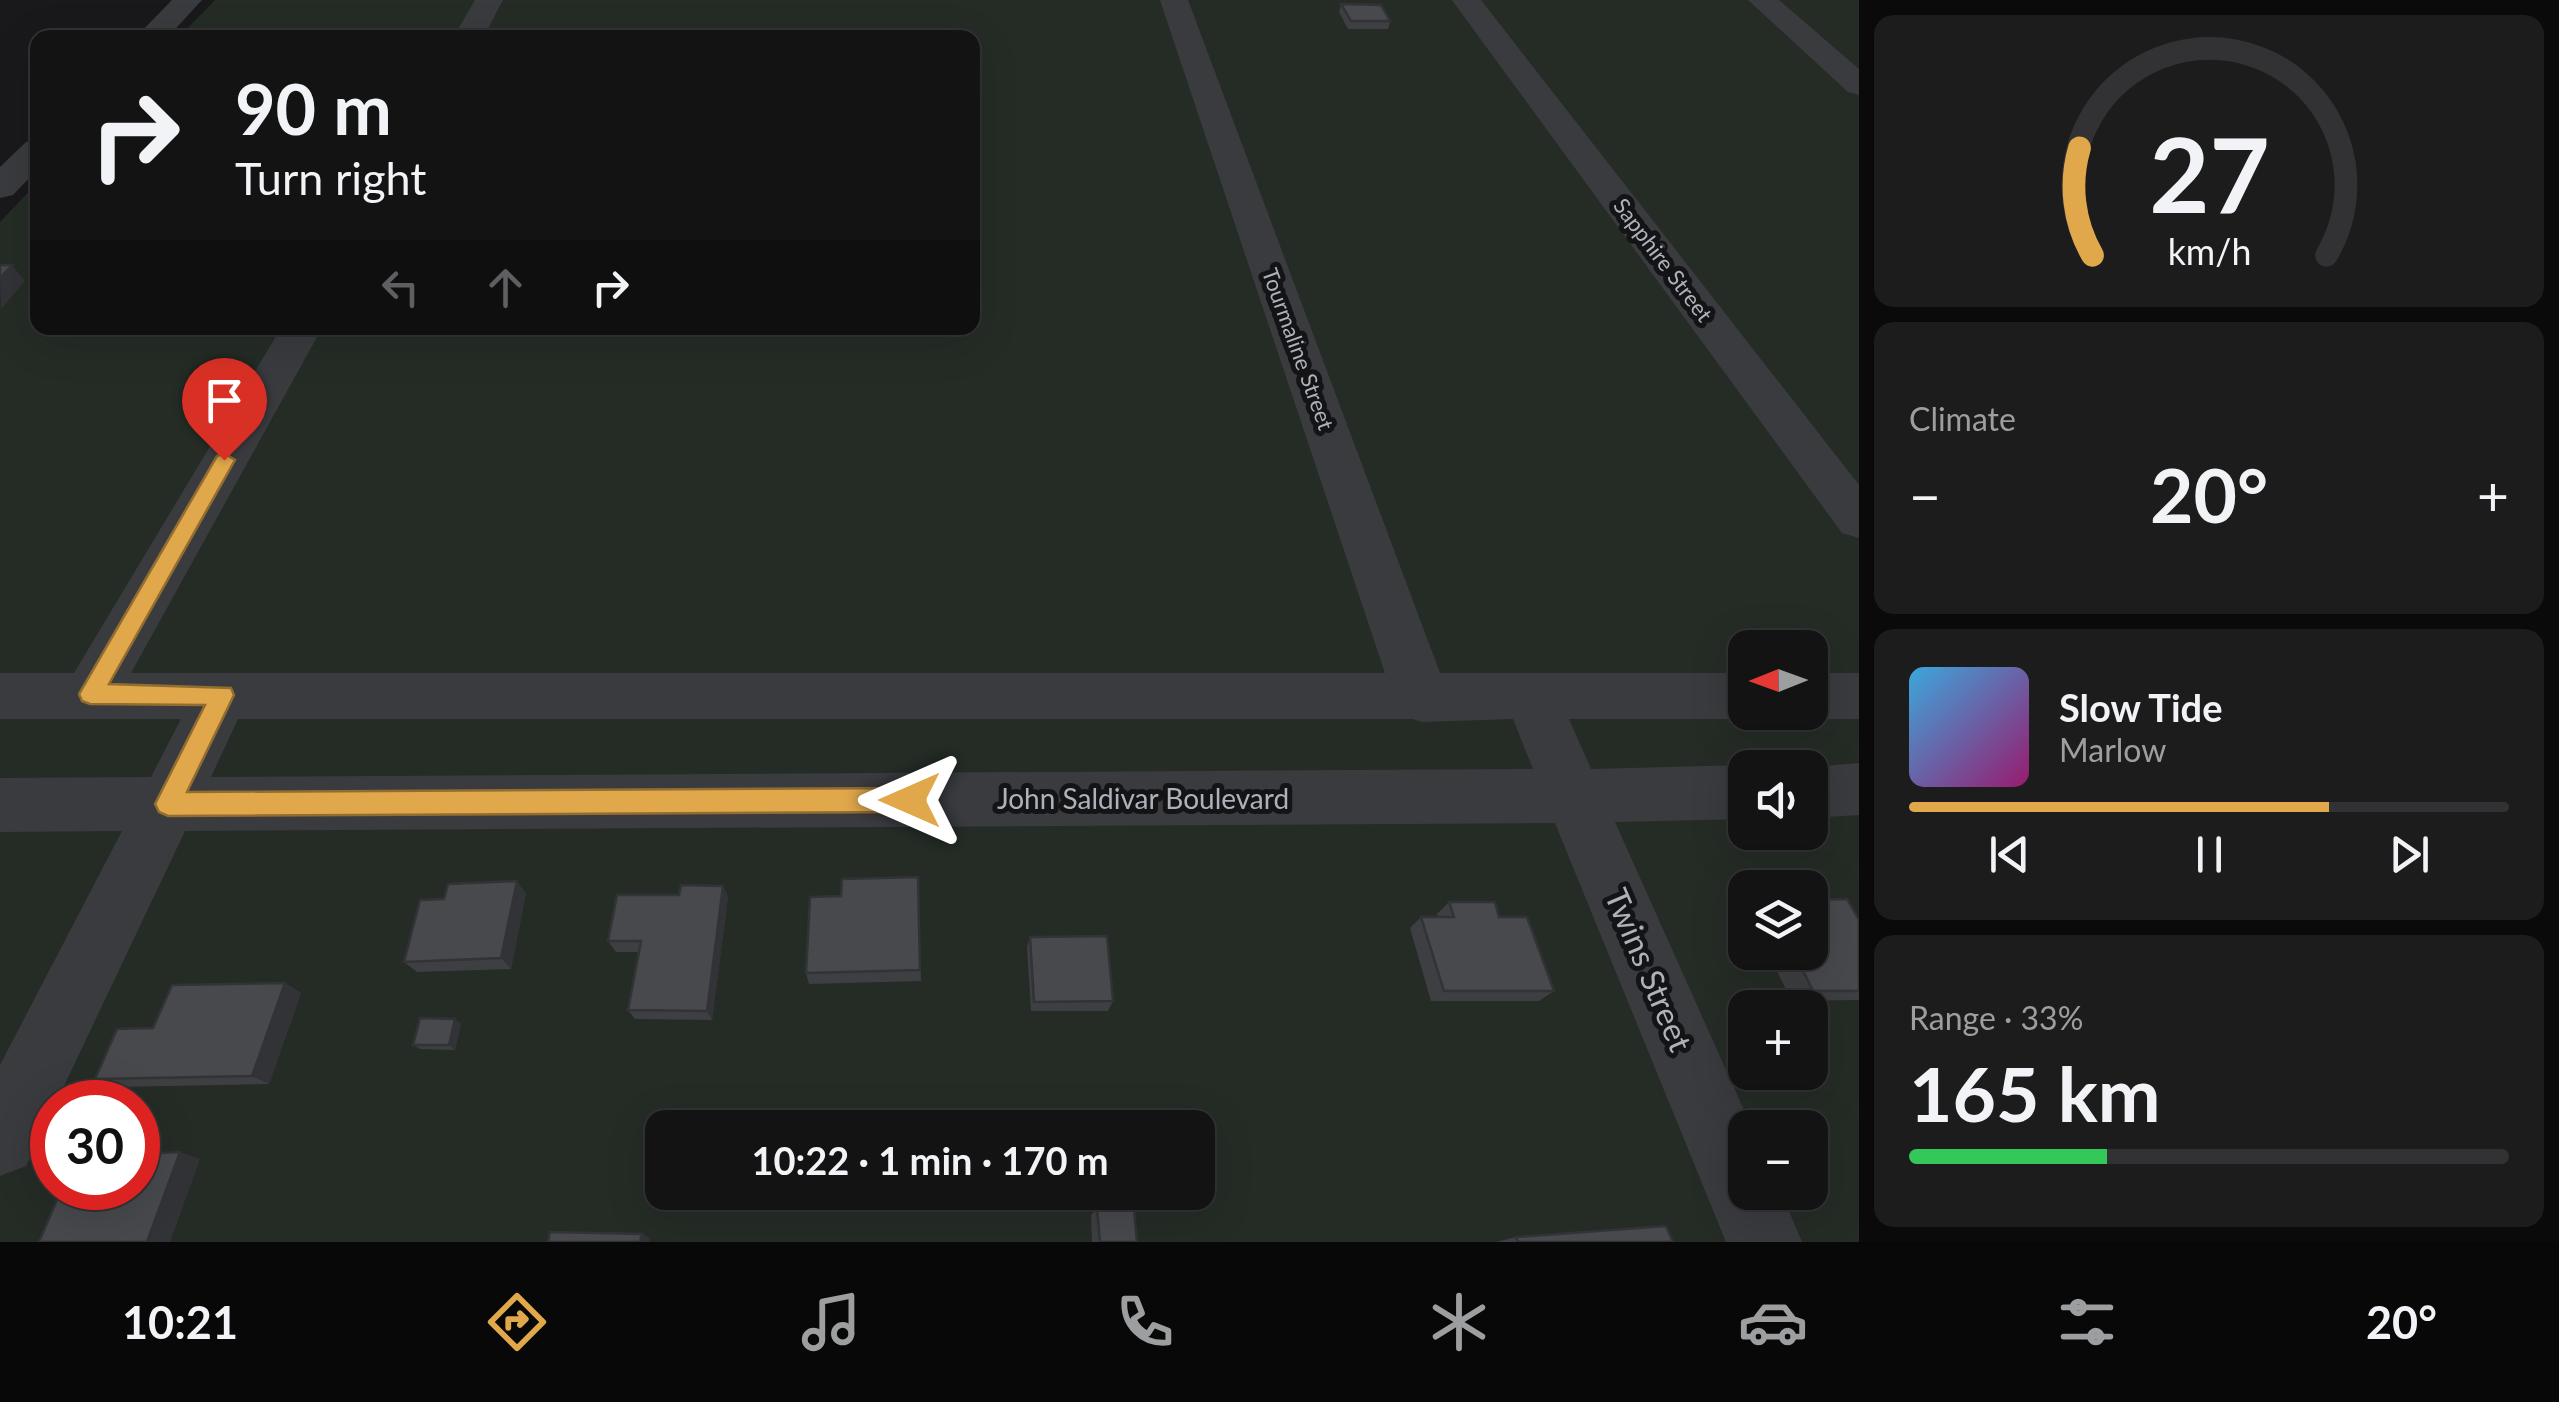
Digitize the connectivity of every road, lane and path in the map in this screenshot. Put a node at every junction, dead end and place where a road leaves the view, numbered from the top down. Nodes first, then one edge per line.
1 (188, 0) edge
2 (490, 0) edge
3 (1174, 0) edge
4 (1466, 0) edge
5 (1762, 0) edge
6 (158, 30) edge
7 (473, 30) edge
8 (1859, 85) edge
9 (30, 158) edge
10 (0, 187) edge
11 (297, 335) edge
12 (1859, 520) edge
13 (90, 694) junction
14 (222, 695) junction
15 (0, 696) edge
16 (1728, 696) edge
17 (1828, 696) edge
18 (1859, 696) edge
19 (1532, 698) junction
20 (1422, 699) junction
21 (1859, 789) edge
22 (1828, 790) edge
23 (1728, 792) edge
24 (1574, 796) junction
25 (168, 804) junction
26 (0, 805) edge
27 (0, 1140) edge
28 (1764, 1242) edge

1 - 6 street
2 - 7 street
3 - 20 street, Tourmaline Street
4 - 12 street, Sapphire Street
5 - 8 street
9 - 10 street
11 - 13 street
13 - 14 street
13 - 15 street
14 - 20 street
14 - 25 street
16 - 19 street
17 - 18 street
19 - 20 street
19 - 24 street, Twins Street
21 - 22 street
23 - 24 street, John Saldivar Boulevard
24 - 25 street, John Saldivar Boulevard
24 - 28 street, Twins Street
25 - 26 street, John Saldivar Boulevard
25 - 27 street

